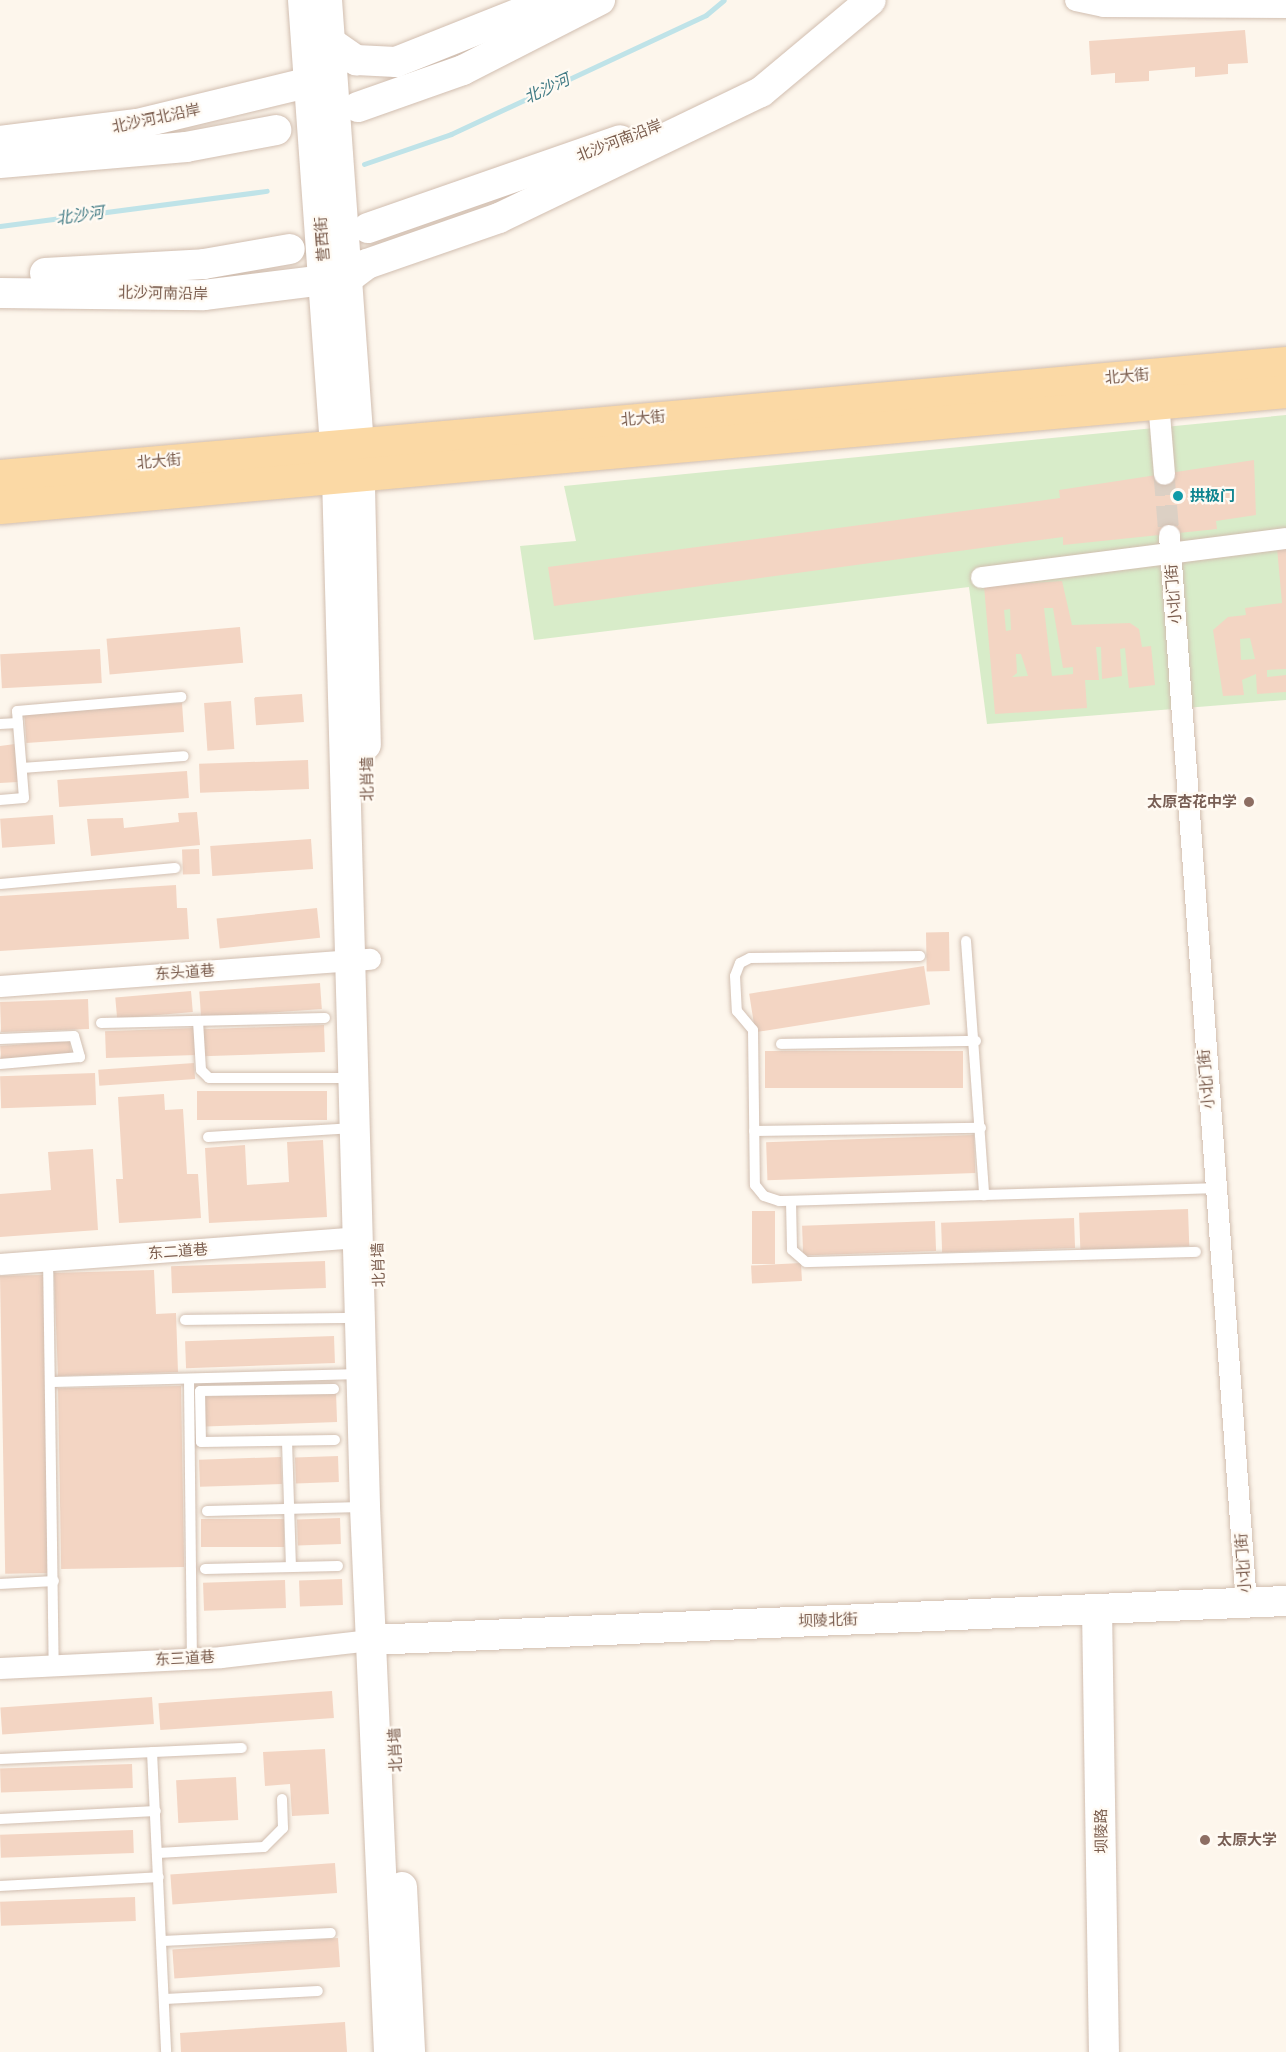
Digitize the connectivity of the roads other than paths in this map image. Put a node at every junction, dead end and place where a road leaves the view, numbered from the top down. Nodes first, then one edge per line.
1 (303, 0) edge
2 (327, 0) edge
3 (552, 0) edge
4 (600, 0) edge
5 (842, 0) edge
6 (871, 0) edge
7 (1075, 0) edge
8 (1286, 6) edge
9 (330, 42) junction
10 (310, 82) junction
11 (358, 107) dead end
12 (326, 129) junction
13 (276, 130) dead end
14 (0, 141) edge
15 (0, 163) edge
16 (344, 225) junction
17 (290, 249) dead end
18 (0, 275) edge
19 (336, 279) junction
20 (0, 293) edge
21 (1286, 363) edge
22 (1286, 391) edge
23 (1158, 401) junction
24 (347, 444) junction
25 (1164, 474) tunnel mouth
26 (0, 476) edge
27 (348, 477) junction
28 (0, 507) edge
29 (1286, 538) edge
30 (1170, 545) junction
31 (981, 577) dead end
32 (181, 697) dead end
33 (18, 723) junction
34 (0, 724) edge
35 (184, 756) dead end
36 (22, 768) junction
37 (0, 800) edge
38 (175, 868) dead end
39 (0, 884) edge
40 (966, 941) dead end
41 (920, 956) dead end
42 (361, 959) junction
43 (0, 986) edge
44 (325, 1018) dead end
45 (198, 1021) junction
46 (101, 1023) dead end
47 (0, 1040) edge
48 (976, 1041) junction
49 (782, 1044) dead end
50 (0, 1064) edge
51 (354, 1078) junction
52 (355, 1127) junction
53 (981, 1128) junction
54 (754, 1131) junction
55 (208, 1137) dead end
56 (1215, 1188) junction
57 (984, 1195) junction
58 (791, 1201) junction
59 (357, 1232) junction
60 (1196, 1252) dead end
61 (0, 1254) edge
62 (48, 1256) junction
63 (0, 1264) edge
64 (359, 1318) junction
65 (185, 1320) dead end
66 (361, 1374) junction
67 (189, 1380) junction
68 (53, 1382) junction
69 (334, 1389) dead end
70 (334, 1440) dead end
71 (287, 1441) junction
72 (365, 1507) junction
73 (289, 1509) junction
74 (207, 1512) dead end
75 (338, 1566) dead end
76 (291, 1567) junction
77 (205, 1569) dead end
78 (54, 1581) junction
79 (0, 1584) edge
80 (1286, 1601) edge
81 (1246, 1603) junction
82 (1097, 1609) junction
83 (380, 1639) junction
84 (192, 1658) junction
85 (54, 1665) junction
86 (0, 1668) edge
87 (242, 1748) dead end
88 (152, 1752) junction
89 (0, 1759) edge
90 (282, 1799) dead end
91 (156, 1810) junction
92 (0, 1819) edge
93 (158, 1853) junction
94 (159, 1877) junction
95 (0, 1886) edge
96 (331, 1933) dead end
97 (162, 1941) junction
98 (318, 1991) dead end
99 (165, 1999) junction
100 (166, 2052) edge
101 (389, 2052) edge
102 (410, 2052) edge
103 (1104, 2052) edge

1 - 10 street, 营西街
2 - 9 street, 营西街
3 - 9 street
4 - 11 street
5 - 16 street, 北沙河南沿岸
6 - 19 street
7 - 8 street
9 - 12 street, 营西街
10 - 12 street, 营西街
10 - 14 street, 北沙河北沿岸
12 - 16 street, 营西街
13 - 15 street, 北沙河北沿岸
16 - 19 street, 营西街
17 - 18 street, 北沙河南沿岸
19 - 20 street, 北沙河南沿岸
19 - 24 street, 营西街
21 - 24 main road, 北大街
22 - 23 main road
23 - 25 street
23 - 27 main road
24 - 26 main road, 北大街
24 - 27 street, 营西街
27 - 28 main road
27 - 42 street, 北肖墙
29 - 30 street, 小北门街
30 - 31 street, 小北门街
30 - 56 street, 小北门街
32 - 33 lane
33 - 34 lane
33 - 36 lane
35 - 36 lane
36 - 37 lane
38 - 39 lane
40 - 48 lane
41 - 54 lane
42 - 43 street, 东头道巷
42 - 51 street
42 - 83 street, 北肖墙
44 - 45 lane
45 - 46 lane
45 - 51 lane
47 - 50 lane
48 - 49 lane
48 - 53 lane
51 - 52 street
52 - 55 lane
52 - 59 street
53 - 54 lane
53 - 57 lane
54 - 58 lane
56 - 57 lane
56 - 81 street, 小北门街
57 - 58 lane
58 - 60 lane
59 - 62 street, 东二道巷
59 - 64 street
61 - 62 street, 东二道巷
62 - 63 street, 东二道巷
62 - 68 lane
64 - 65 lane
64 - 66 street
66 - 67 lane
66 - 72 street
67 - 68 lane
67 - 84 lane
68 - 78 lane
69 - 71 lane
70 - 71 lane
71 - 73 lane
72 - 73 lane
72 - 83 street
73 - 74 lane
73 - 76 lane
75 - 76 lane
76 - 77 lane
78 - 79 lane
78 - 85 lane
80 - 81 street, 坝陵北街
81 - 82 street, 坝陵北街
82 - 83 street, 坝陵北街
82 - 103 street, 坝陵路
83 - 84 street, 东三道巷
83 - 101 street
83 - 102 street, 北肖墙
84 - 85 street, 东三道巷
85 - 86 street, 东三道巷
87 - 88 lane
88 - 89 lane
88 - 91 lane
90 - 93 lane
91 - 92 lane
91 - 93 lane
93 - 94 lane
94 - 95 lane
94 - 97 lane
96 - 97 lane
97 - 99 lane
98 - 99 lane
99 - 100 lane

